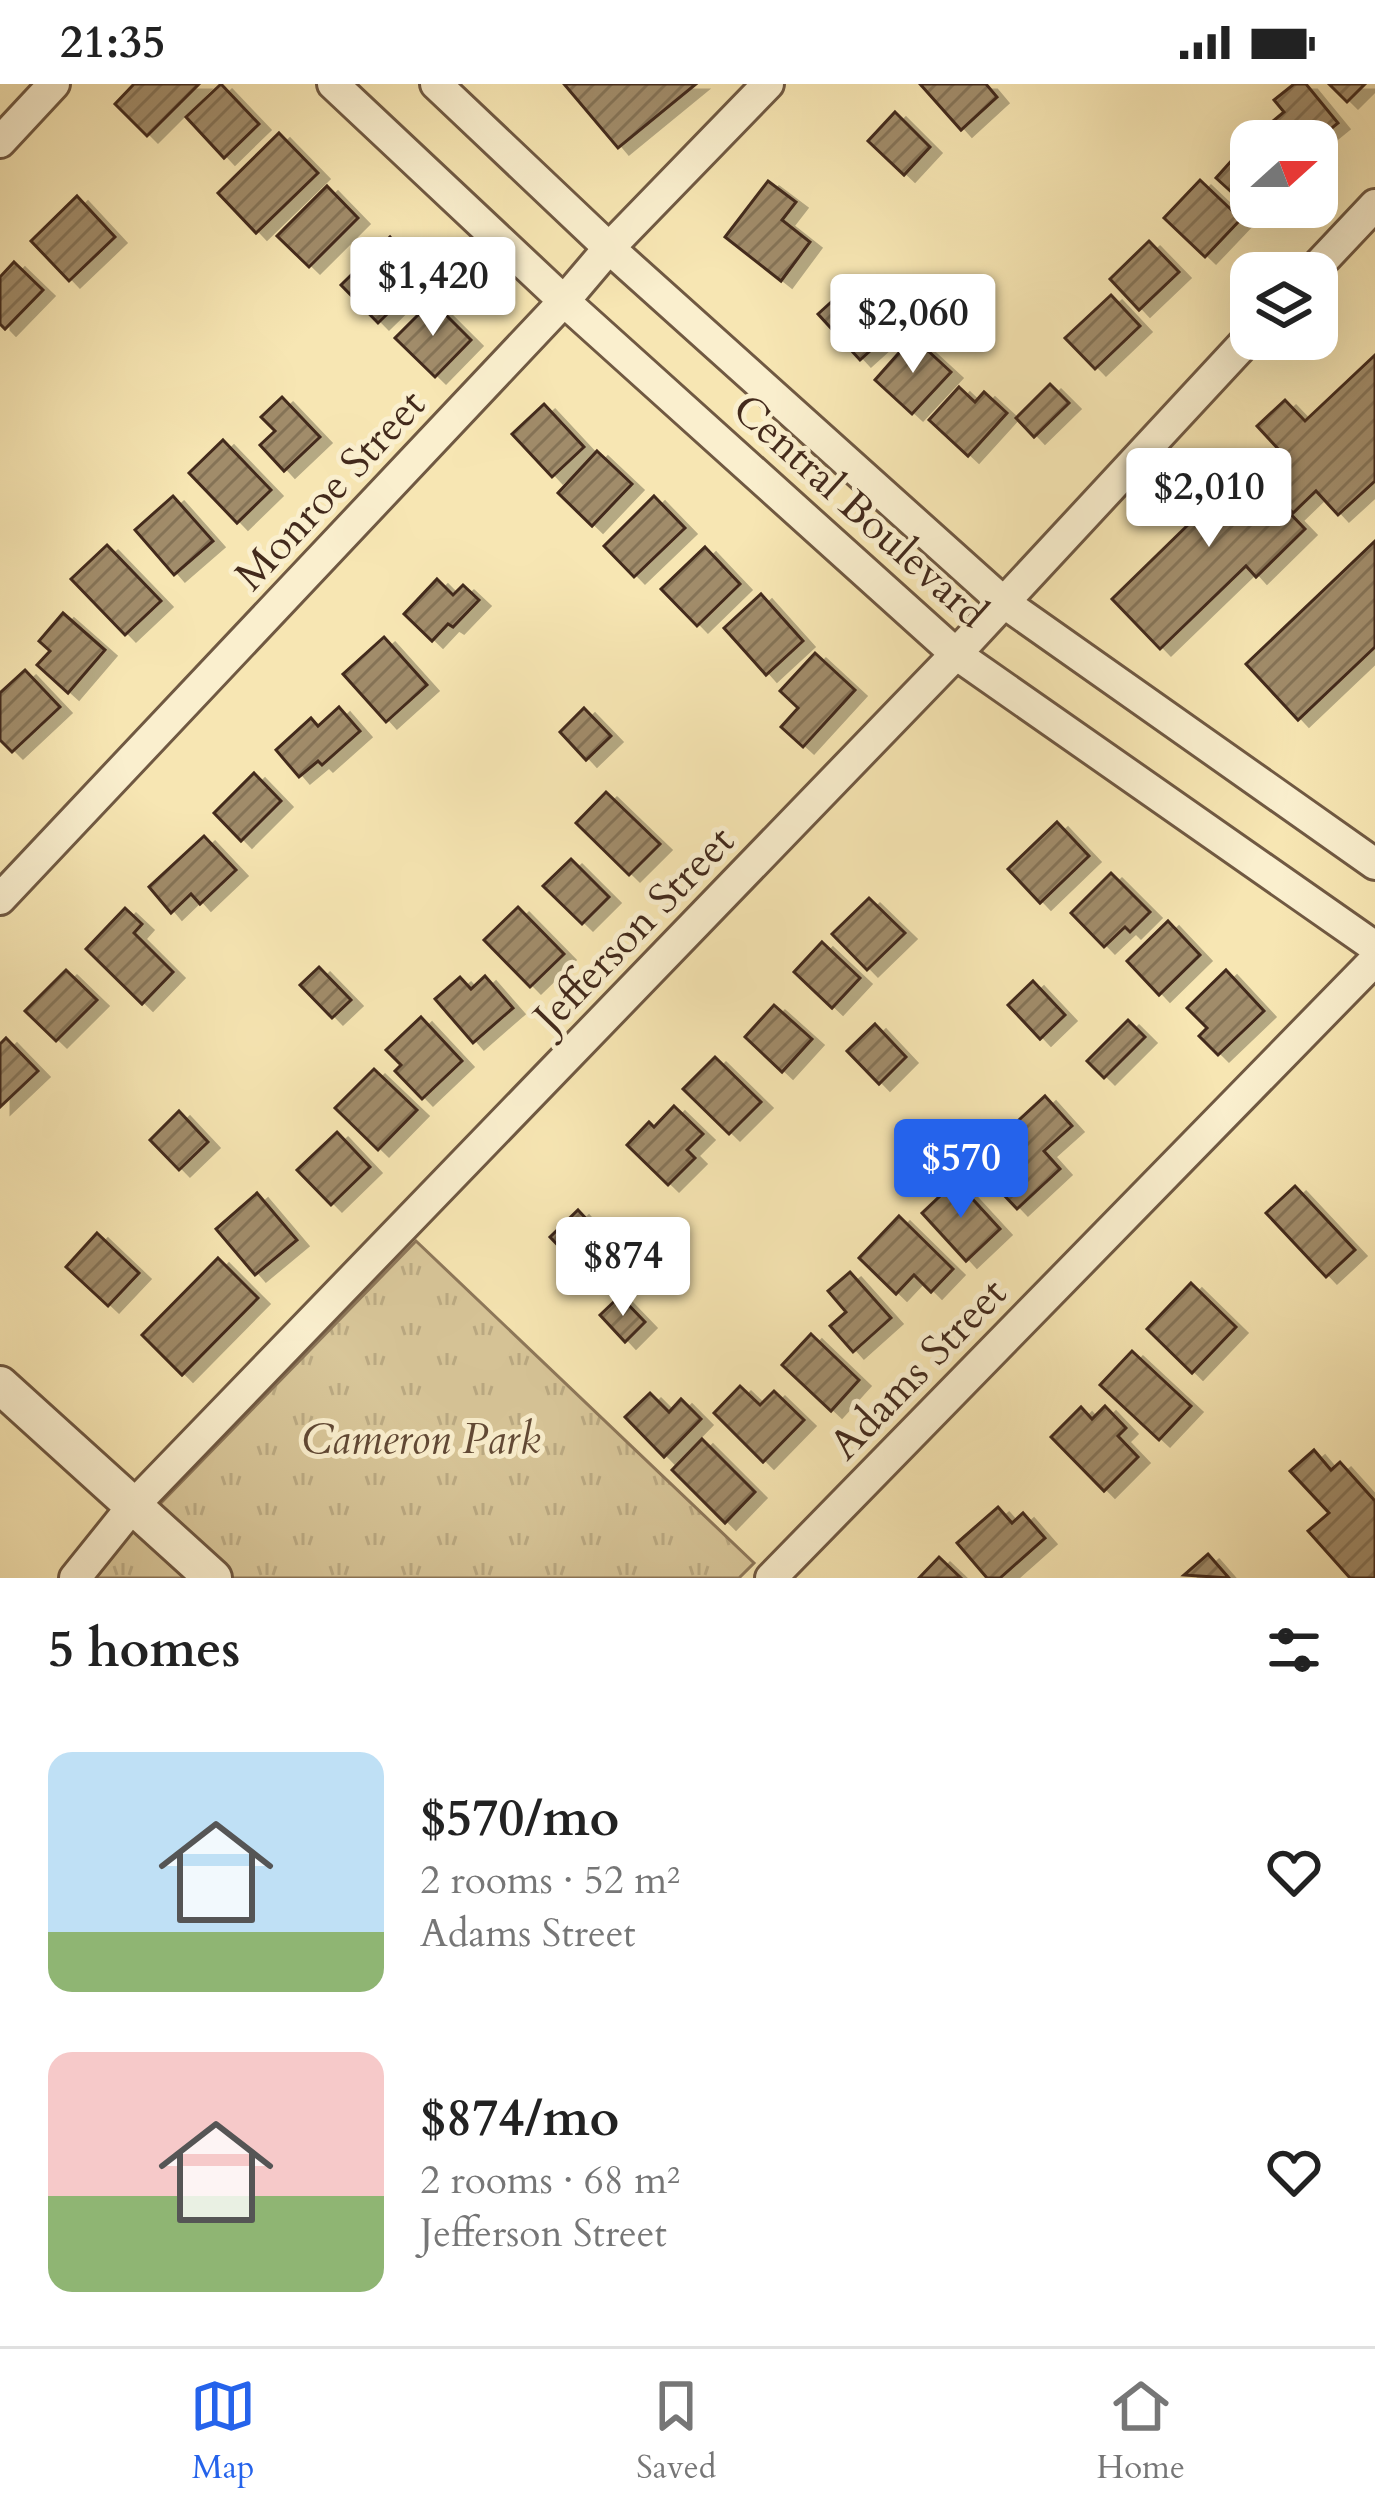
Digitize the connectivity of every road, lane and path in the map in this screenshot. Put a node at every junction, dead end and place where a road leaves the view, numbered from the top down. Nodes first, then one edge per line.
1 (54, 84) edge
2 (333, 84) edge
3 (436, 84) edge
4 (768, 84) edge
5 (0, 142) edge
6 (1375, 205) edge
7 (609, 248) junction
8 (1331, 252) edge
9 (564, 301) junction
10 (1230, 358) edge
11 (1002, 602) junction
12 (956, 654) junction
13 (1375, 864) edge
14 (0, 899) edge
15 (1375, 947) edge
16 (1375, 960) edge
17 (0, 1384) edge
18 (132, 1507) junction
19 (75, 1578) edge
20 (213, 1578) edge
21 (771, 1578) edge

1 - 5 street
2 - 9 street, Central Boulevard
3 - 7 street, Central Boulevard
4 - 7 street, Monroe Street
6 - 8 street
7 - 9 street, Monroe Street
7 - 11 street, Central Boulevard
9 - 12 street, Central Boulevard
9 - 14 street, Monroe Street
10 - 11 street, Jefferson Street
11 - 12 street, Jefferson Street
11 - 13 street, Central Boulevard
12 - 15 street, Central Boulevard
12 - 18 street, Jefferson Street
16 - 21 street, Adams Street
17 - 18 street
18 - 19 street, Jefferson Street
18 - 20 street

